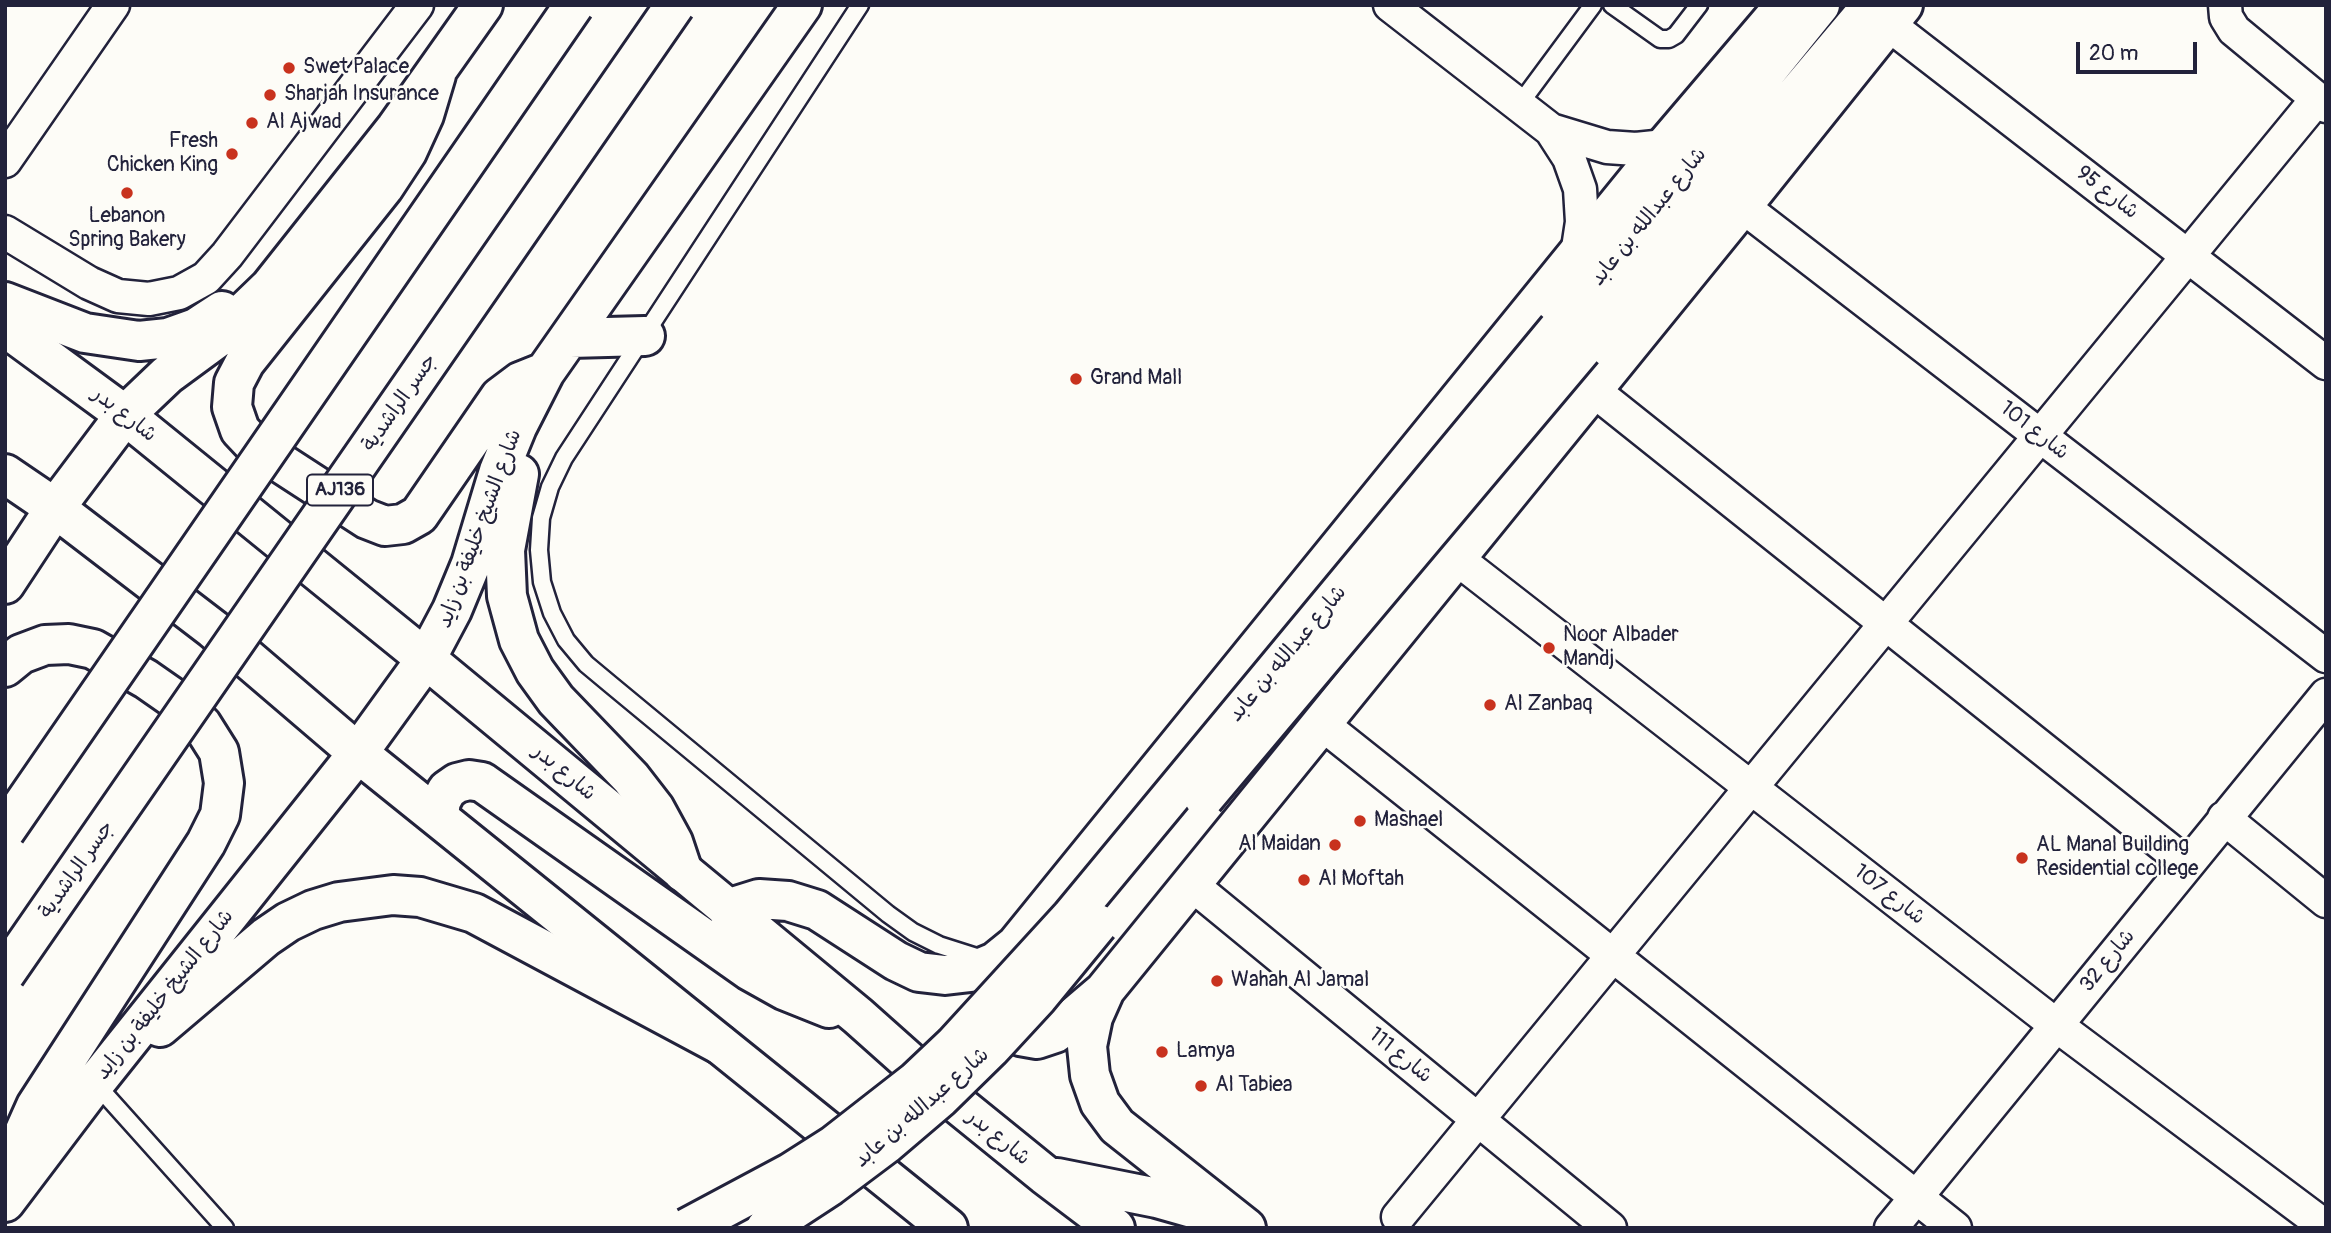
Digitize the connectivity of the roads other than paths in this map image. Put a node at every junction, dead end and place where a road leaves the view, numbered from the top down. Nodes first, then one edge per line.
1 (113, 5) edge
2 (483, 5) edge
3 (573, 5) edge
4 (675, 5) edge
5 (803, 5) edge
6 (860, 5) edge
7 (1390, 5) edge
8 (1593, 5) edge
9 (1612, 5) edge
10 (1699, 5) edge
11 (1785, 5) edge
12 (1820, 5) edge
13 (2225, 5) edge
14 (407, 9) edge
15 (1887, 11) edge
16 (436, 75) junction
17 (2322, 103) edge
18 (1519, 105) junction
19 (396, 128) junction
20 (1551, 130) junction
21 (1665, 146) junction
22 (5, 161) edge
23 (1742, 206) junction
24 (5, 232) edge
25 (1577, 255) junction
26 (2189, 257) junction
27 (5, 302) edge
28 (5, 327) edge
29 (645, 336) junction
30 (570, 338) junction
31 (1570, 339) junction
32 (2326, 363) edge
33 (541, 378) junction
34 (1593, 390) junction
35 (125, 415) junction
36 (2041, 437) junction
37 (5, 474) edge
38 (55, 508) junction
39 (1456, 558) junction
40 (5, 584) edge
41 (1887, 624) junction
42 (2326, 656) edge
43 (426, 659) junction
44 (5, 667) edge
45 (2326, 695) edge
46 (1322, 724) junction
47 (358, 753) junction
48 (1751, 788) junction
49 (2224, 818) junction
50 (445, 823) junction
51 (5, 831) edge
52 (2187, 864) junction
53 (682, 872) junction
54 (1191, 884) junction
55 (2326, 901) edge
56 (727, 909) junction
57 (1006, 953) junction
58 (1614, 956) junction
59 (5, 974) edge
60 (1105, 990) junction
61 (858, 1016) junction
62 (2056, 1025) junction
63 (719, 1044) junction
64 (95, 1083) junction
65 (1478, 1120) junction
66 (1045, 1175) junction
67 (1916, 1196) junction
68 (6, 1200) edge
69 (1398, 1217) dead end
70 (2326, 1227) edge
71 (225, 1228) edge
72 (687, 1228) edge
73 (766, 1228) edge
74 (947, 1228) edge
75 (1115, 1228) edge
76 (1245, 1228) edge
77 (1609, 1228) edge
78 (1891, 1228) edge
79 (1955, 1228) edge

1 - 22 street
2 - 16 main road
3 - 51 main road, bridge
4 - 59 main road, جسر الراشدية / AJ136, bridge
5 - 30 main road, شارع الشيخ خليفة بن زايد
6 - 29 lane
7 - 18 street
8 - 18 lane
9 - 10 lane
11 - 21 main road, شارع عبدالله بن عابد
12 - 31 main road, شارع عبدالله بن عابد
13 - 17 street
14 - 24 street
15 - 23 main road
15 - 26 street, شارع 95
15 - 31 main road, شارع عبدالله بن عابد
16 - 19 main road
16 - 33 main road
17 - 26 street
18 - 20 street
19 - 27 main road
19 - 35 main road
20 - 21 street
20 - 25 street
21 - 25 main road, شارع عبدالله بن عابد
23 - 34 main road
23 - 36 street, شارع 101
25 - 57 main road, شارع عبدالله بن عابد
26 - 32 street, شارع 95
26 - 36 street
28 - 35 main road, شارع بدر
29 - 30 main road
29 - 57 lane
30 - 33 main road, شارع الشيخ خليفة بن زايد
31 - 72 main road, شارع عبدالله بن عابد, bridge
31 - 73 main road, شارع عبدالله بن عابد, bridge
33 - 43 main road, شارع الشيخ خليفة بن زايد
33 - 53 main road
34 - 39 main road
34 - 41 street
35 - 38 main road
35 - 43 main road, شارع بدر
36 - 41 street
36 - 42 street, شارع 101
37 - 38 main road
38 - 40 main road
38 - 47 main road
39 - 46 main road
39 - 48 street, شارع 107
41 - 48 street
41 - 52 street
43 - 47 main road, شارع الشيخ خليفة بن زايد
43 - 53 main road, شارع بدر
44 - 68 main road
45 - 49 street, شارع 32
46 - 54 main road
46 - 58 street
47 - 50 main road
47 - 64 main road, شارع الشيخ خليفة بن زايد
48 - 58 street
48 - 62 street, شارع 107
49 - 52 street, شارع 32
49 - 55 street
50 - 61 main road
50 - 63 main road
52 - 62 street, شارع 32
53 - 56 main road, شارع بدر
54 - 60 main road
54 - 65 street, شارع 111
56 - 57 main road
56 - 61 main road, شارع بدر
57 - 60 main road, شارع عبدالله بن عابد
58 - 65 street
58 - 67 street
60 - 76 main road
61 - 66 main road, شارع بدر
62 - 67 street, شارع 32
62 - 70 street, شارع 107
63 - 64 main road
63 - 74 main road
64 - 68 main road, شارع الشيخ خليفة بن زايد
64 - 71 lane
65 - 69 street
65 - 77 street, شارع 111
66 - 75 main road, شارع بدر
66 - 76 main road
67 - 78 street, شارع 32
67 - 79 street

